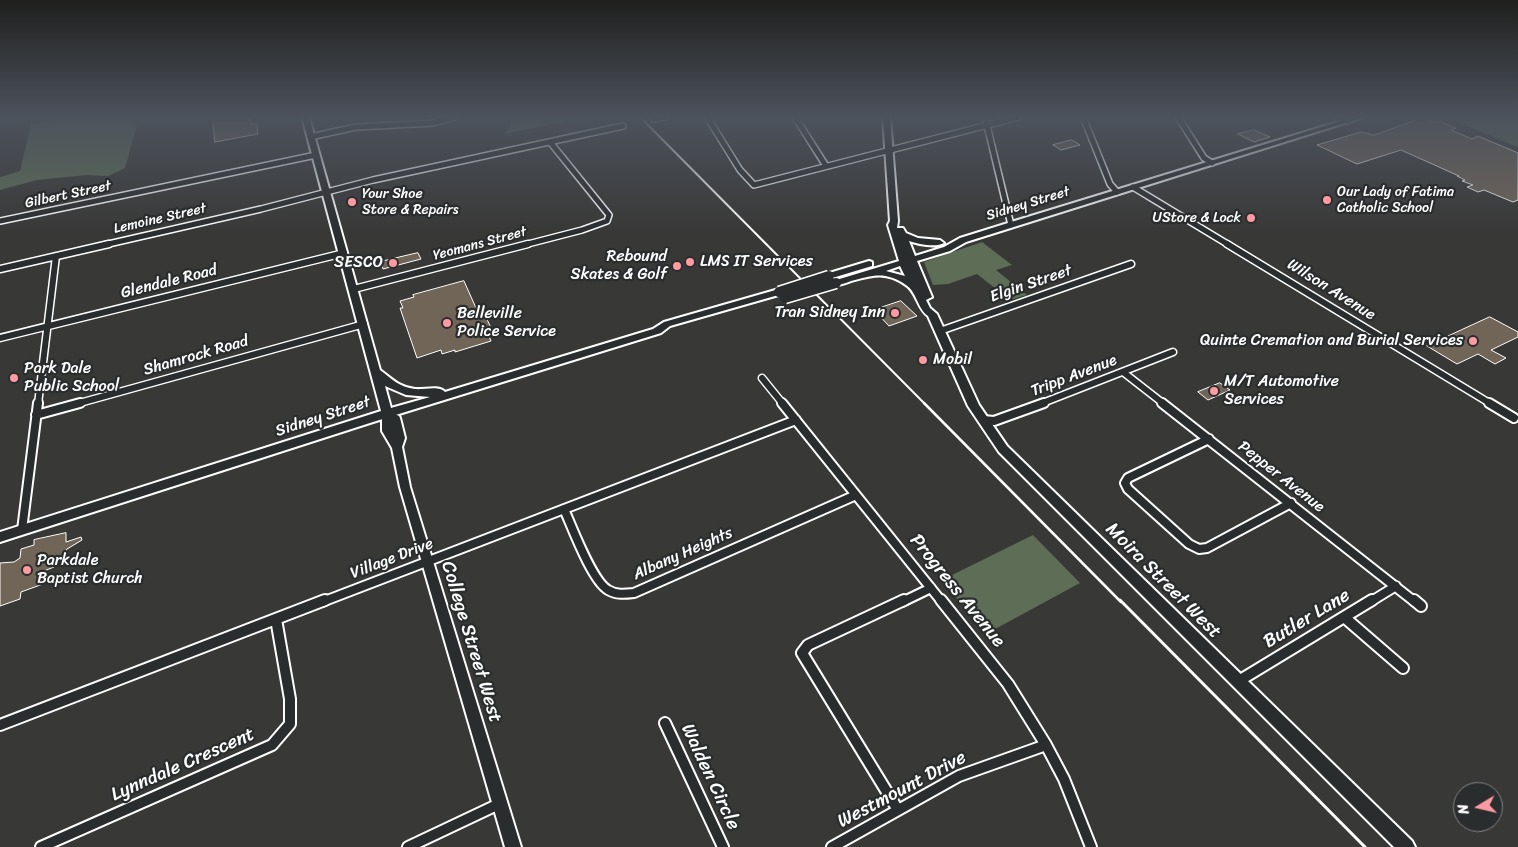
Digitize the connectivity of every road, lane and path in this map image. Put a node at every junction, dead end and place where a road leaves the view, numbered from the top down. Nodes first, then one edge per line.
1 (309, 157) edge
2 (316, 157) edge
3 (483, 157) edge
4 (562, 157) edge
5 (732, 157) edge
6 (820, 157) edge
7 (863, 157) edge
8 (889, 157) edge
9 (995, 157) edge
10 (1099, 157) edge
11 (1203, 157) edge
12 (1233, 157) edge
13 (1212, 163) junction
14 (826, 166) junction
15 (1133, 187) junction
16 (1117, 192) junction
17 (326, 194) junction
18 (0, 221) edge
19 (894, 221) junction
20 (1011, 224) junction
21 (902, 235) junction
22 (963, 240) junction
23 (940, 243) junction
24 (344, 253) junction
25 (56, 256) junction
26 (906, 257) junction
27 (1131, 264) dead end
28 (0, 269) edge
29 (866, 273) junction
30 (832, 279) junction
31 (913, 285) junction
32 (354, 290) junction
33 (932, 314) junction
34 (364, 324) junction
35 (47, 326) junction
36 (940, 331) junction
37 (0, 338) edge
38 (1174, 352) dead end
39 (377, 371) junction
40 (1123, 372) junction
41 (762, 378) dead end
42 (470, 387) junction
43 (387, 413) junction
44 (36, 415) junction
45 (1514, 418) dead end
46 (796, 420) junction
47 (983, 420) junction
48 (1209, 439) junction
49 (856, 495) junction
50 (1291, 503) junction
51 (564, 508) junction
52 (22, 530) junction
53 (0, 537) edge
54 (426, 562) junction
55 (1396, 586) junction
56 (931, 588) junction
57 (1421, 606) dead end
58 (1344, 617) junction
59 (276, 619) junction
60 (1403, 668) dead end
61 (1237, 682) junction
62 (665, 723) dead end
63 (0, 725) edge
64 (1046, 746) junction
65 (499, 804) junction
66 (898, 810) junction
67 (41, 847) edge
68 (408, 847) edge
69 (513, 847) edge
70 (723, 847) edge
71 (832, 847) edge
72 (1091, 847) edge
73 (1406, 847) edge

1 - 18 street, Gilbert Street
2 - 17 main road, College Street West
3 - 17 street, Lemoine Street
4 - 32 street, Yeomans Street
5 - 14 street
6 - 14 street
7 - 14 street
8 - 19 main road, Moira Street West
9 - 20 street
10 - 16 street
11 - 13 street
12 - 13 main road, Sidney Street
13 - 15 main road, Sidney Street
15 - 16 main road, Sidney Street
15 - 45 street, Wilson Avenue
16 - 20 main road, Sidney Street
17 - 24 main road, College Street West
17 - 25 street, Lemoine Street
19 - 21 main road, Moira Street West
19 - 26 main road, Moira Street West
20 - 22 main road, Sidney Street
21 - 23 main road
21 - 26 main road, Moira Street West
22 - 23 main road, Sidney Street
22 - 26 main road, Sidney Street
23 - 26 main road, Sidney Street
24 - 32 main road, College Street West
24 - 35 street, Glendale Road
25 - 28 street, Lemoine Street
25 - 35 street
26 - 29 main road, Sidney Street
26 - 30 main road, Sidney Street
26 - 31 main road, Moira Street West
26 - 33 main road, Moira Street West
27 - 36 street, Elgin Street
29 - 30 main road, Sidney Street
29 - 31 main road
30 - 42 main road, Sidney Street, bridge
31 - 33 main road, Moira Street West
32 - 34 main road, College Street West
33 - 36 main road, Moira Street West
34 - 39 main road, College Street West
34 - 44 street, Shamrock Road
35 - 37 street, Glendale Road
35 - 44 street
36 - 47 main road, Moira Street West
38 - 40 street, Tripp Avenue
39 - 42 main road
39 - 43 main road, College Street West
40 - 47 street, Tripp Avenue
40 - 48 street, Pepper Avenue
41 - 46 street, Progress Avenue
42 - 43 main road, Sidney Street
43 - 52 main road, Sidney Street
43 - 54 street, College Street West
44 - 52 street
46 - 49 street, Progress Avenue
46 - 51 street, Village Drive
47 - 61 main road, Moira Street West
48 - 50 street, Pepper Avenue
48 - 50 street
49 - 51 street, Albany Heights
49 - 56 street, Progress Avenue
50 - 55 street, Pepper Avenue
51 - 54 street, Village Drive
52 - 53 main road, Sidney Street
54 - 59 street, Village Drive
54 - 65 street, College Street West
55 - 57 street, Pepper Avenue
55 - 58 street, Butler Lane
56 - 64 street, Progress Avenue
56 - 66 street
58 - 60 street
58 - 61 street, Butler Lane
59 - 63 street, Village Drive
59 - 67 street, Lynndale Crescent
61 - 73 main road, Moira Street West
62 - 70 street, Walden Circle
64 - 66 street, Westmount Drive
64 - 72 street, Progress Avenue
65 - 68 street
65 - 69 street, College Street West
66 - 71 street, Westmount Drive

